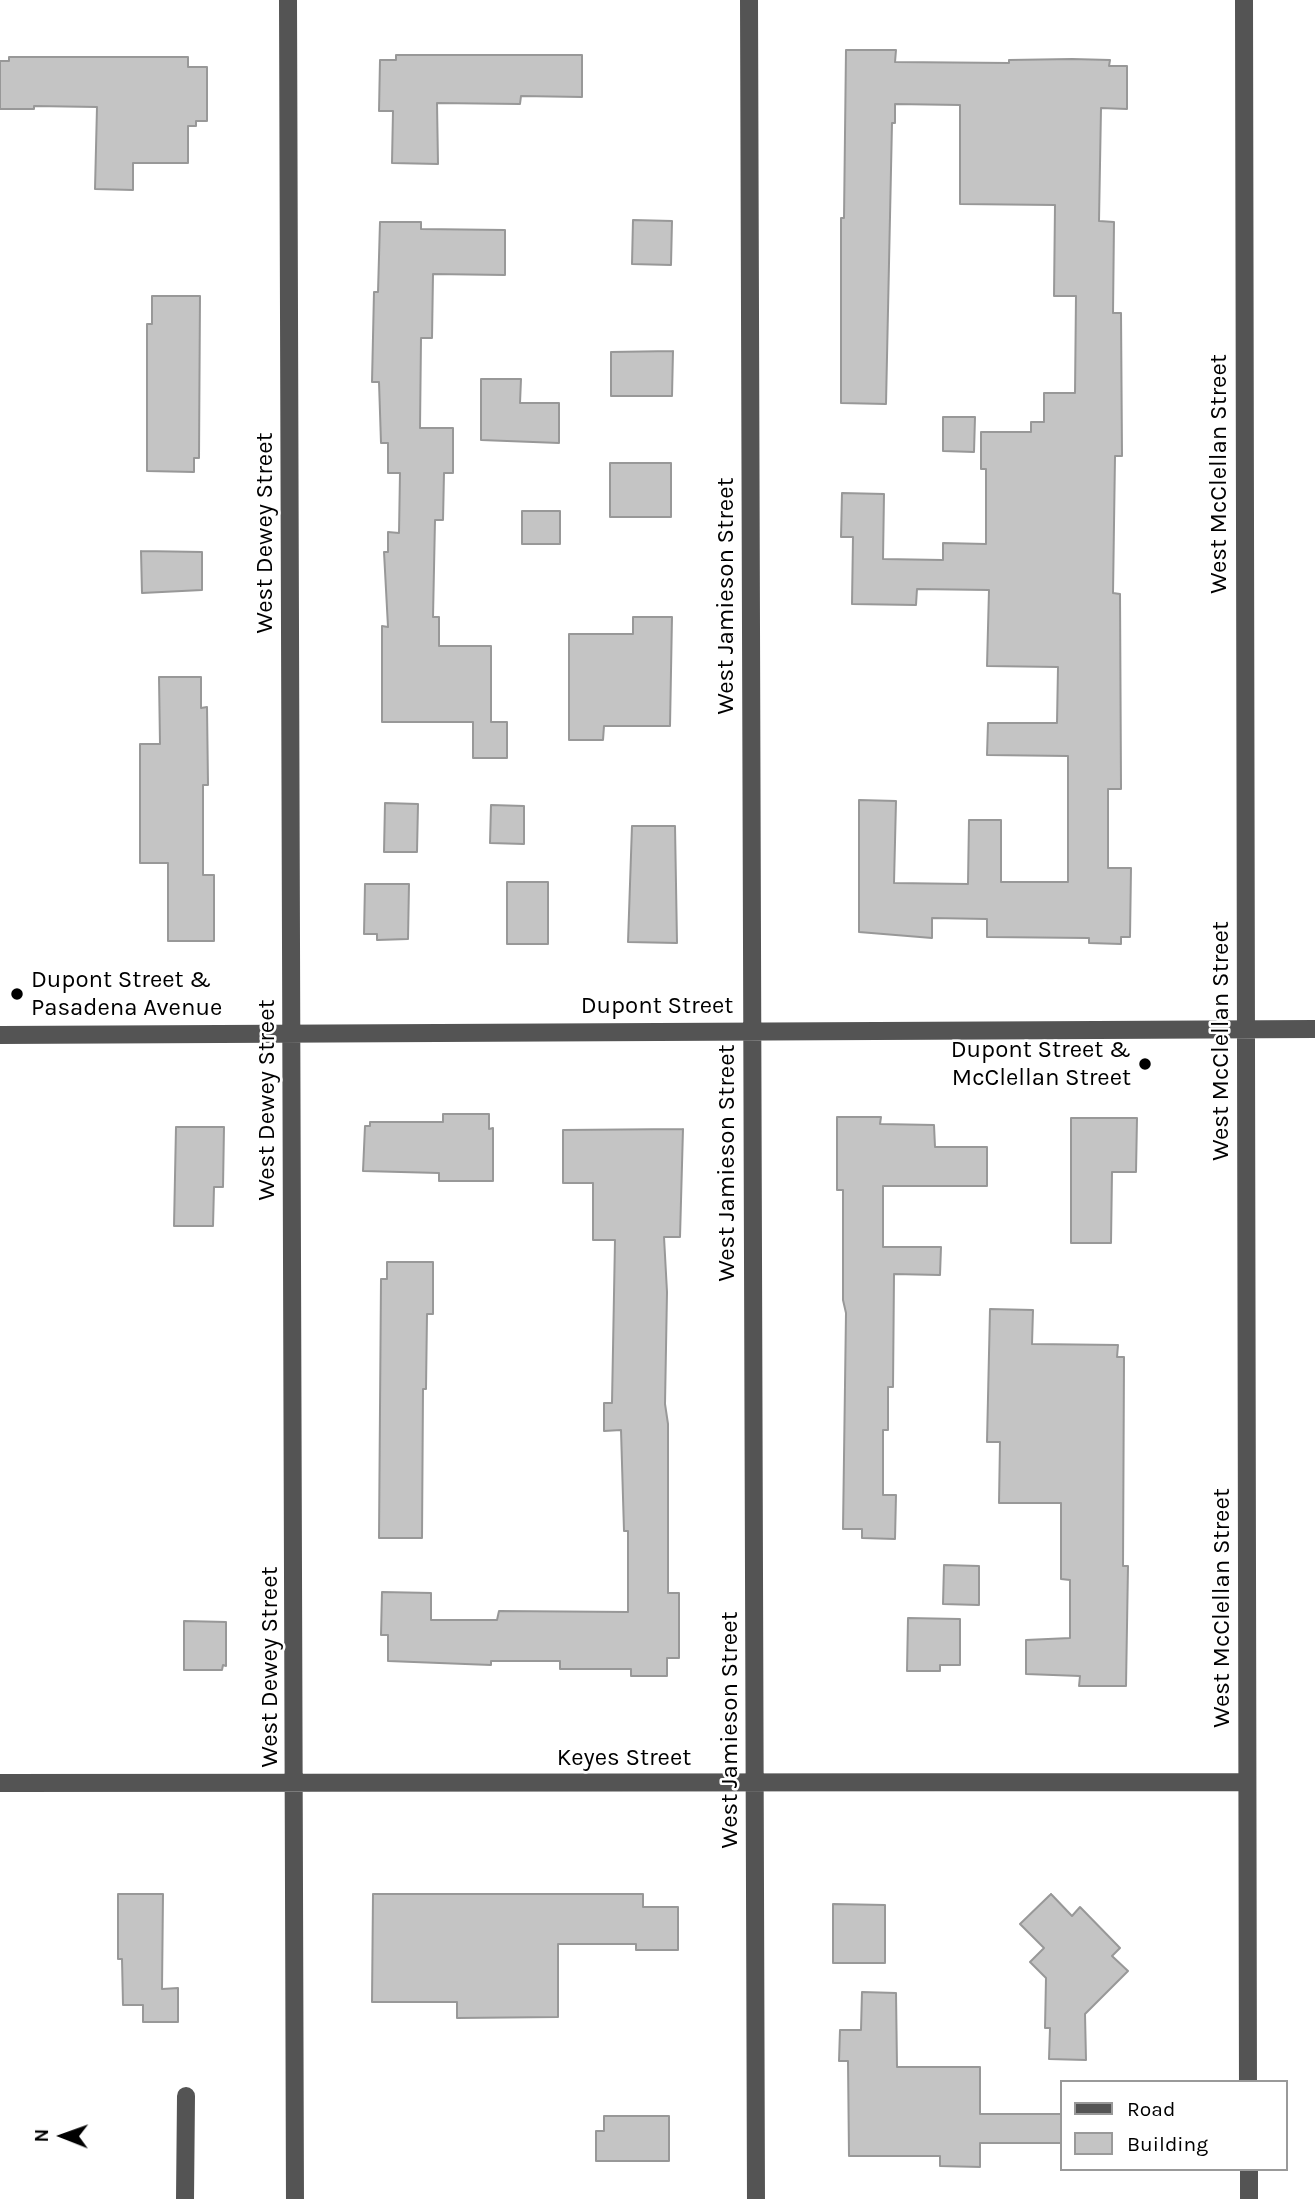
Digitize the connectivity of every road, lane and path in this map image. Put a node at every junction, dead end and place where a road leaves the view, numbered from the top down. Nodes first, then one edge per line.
1 (288, 0) edge
2 (750, 0) edge
3 (1244, 0) edge
4 (1245, 1029) junction
5 (1315, 1029) edge
6 (751, 1030) junction
7 (291, 1033) junction
8 (0, 1035) edge
9 (1247, 1782) junction
10 (0, 1783) edge
11 (295, 1783) junction
12 (755, 1783) junction
13 (1248, 2080) edge
14 (186, 2095) dead end
15 (1249, 2171) edge
16 (185, 2199) edge
17 (295, 2199) edge
18 (756, 2199) edge
19 (1249, 2199) edge

1 - 7 street, West Dewey Street
2 - 6 street, West Jamieson Street
3 - 4 street, West McClellan Street
4 - 5 street, Dupont Street
4 - 6 street, Dupont Street
4 - 9 street, West McClellan Street
6 - 7 street, Dupont Street
6 - 12 street, West Jamieson Street
7 - 8 street, Dupont Street
7 - 11 street, West Dewey Street
9 - 12 street, Keyes Street
9 - 13 street, West McClellan Street
10 - 11 street, Keyes Street
11 - 12 street, Keyes Street
11 - 17 street, West Dewey Street
12 - 18 street, West Jamieson Street
14 - 16 street
15 - 19 street

